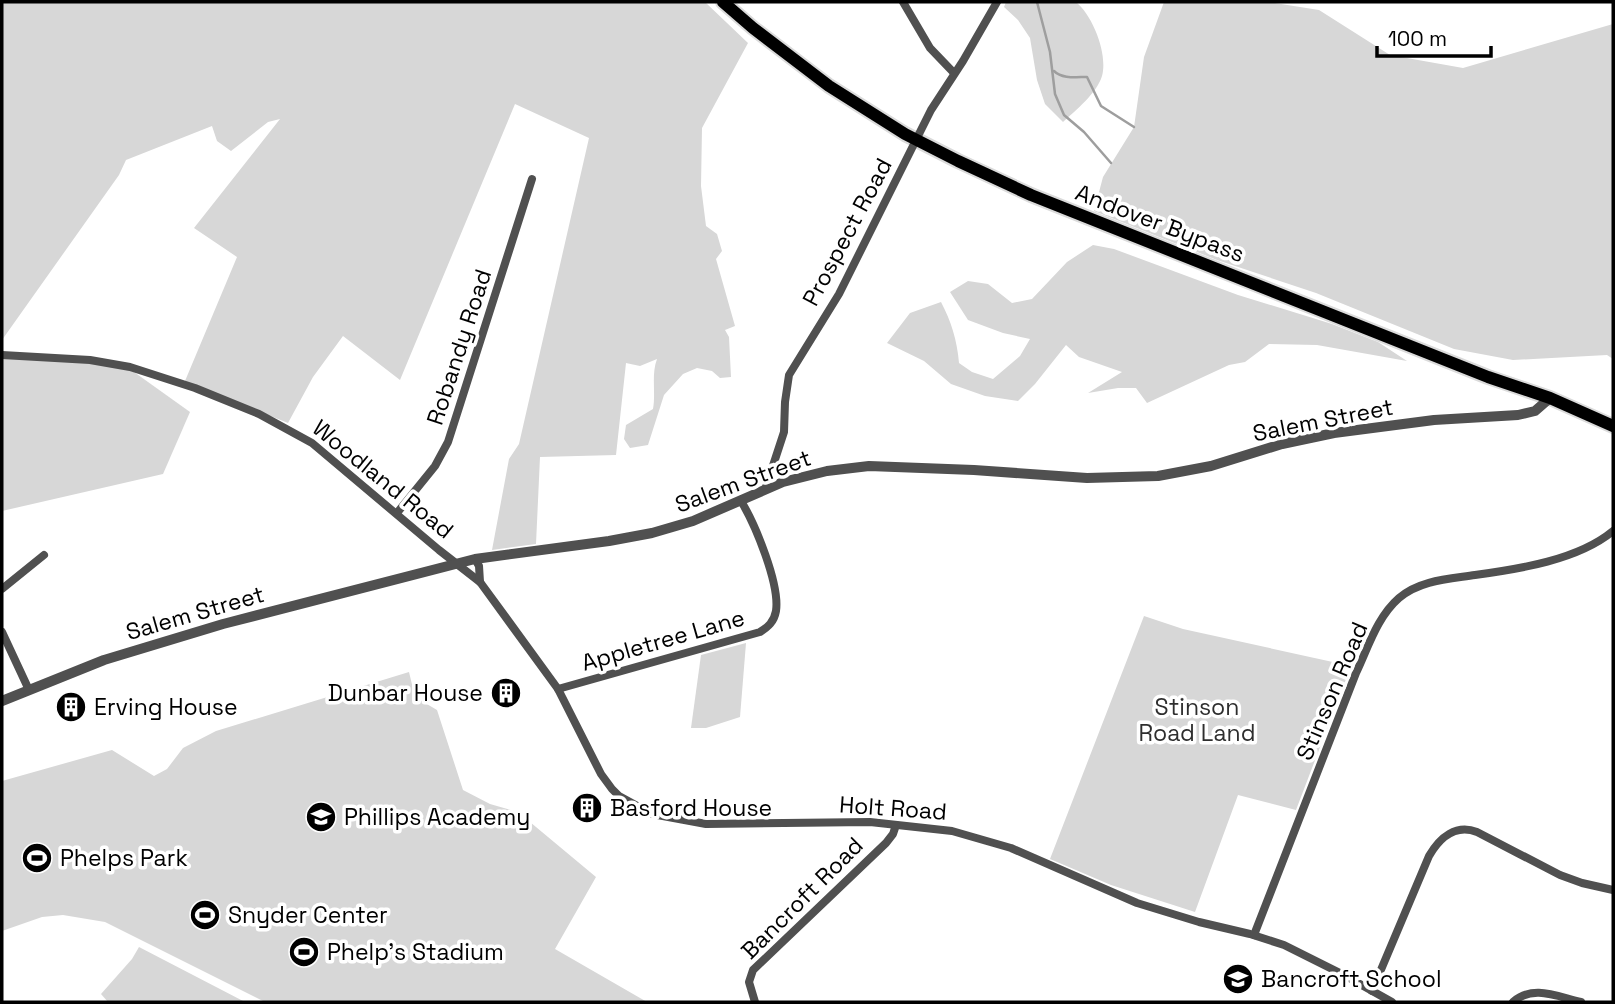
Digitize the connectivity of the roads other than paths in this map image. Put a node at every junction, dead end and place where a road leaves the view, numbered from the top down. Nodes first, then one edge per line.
1 (723, 2) edge
2 (903, 2) edge
3 (997, 2) edge
4 (954, 73) junction
5 (916, 139) junction
6 (532, 179) dead end
7 (2, 355) edge
8 (1550, 398) junction
9 (1613, 426) edge
10 (765, 491) junction
11 (741, 501) junction
12 (397, 513) junction
13 (1613, 531) edge
14 (44, 555) dead end
15 (475, 559) junction
16 (457, 563) junction
17 (480, 582) junction
18 (2, 589) edge
19 (2, 632) edge
20 (558, 689) junction
21 (29, 690) junction
22 (2, 701) edge
23 (896, 825) junction
24 (1613, 890) edge
25 (1254, 935) junction
26 (1372, 991) junction
27 (755, 1002) edge
28 (1392, 1002) edge
29 (1513, 1002) edge
30 (1581, 1002) edge

1 - 5 main road, Andover Bypass
2 - 4 street
3 - 4 street, Prospect Road
4 - 5 street, Prospect Road
5 - 8 main road, Andover Bypass
5 - 10 street, Prospect Road
6 - 12 street, Robandy Road
7 - 12 street, Woodland Road
8 - 9 main road, Andover Bypass
8 - 10 street, Salem Street
10 - 11 street, Salem Street
11 - 15 street, Salem Street
11 - 20 street, Appletree Lane
12 - 16 street, Woodland Road
13 - 25 street, Stinson Road
14 - 18 street
15 - 16 street, Salem Street
15 - 17 street, Holt Road
16 - 17 street, Holt Road
16 - 21 street, Salem Street
17 - 20 street, Holt Road
19 - 21 street
20 - 23 street, Holt Road
21 - 22 street, Salem Street
23 - 25 street, Holt Road
23 - 27 street, Bancroft Road
24 - 26 street
25 - 26 street, Holt Road
26 - 28 street, Holt Road
29 - 30 street

